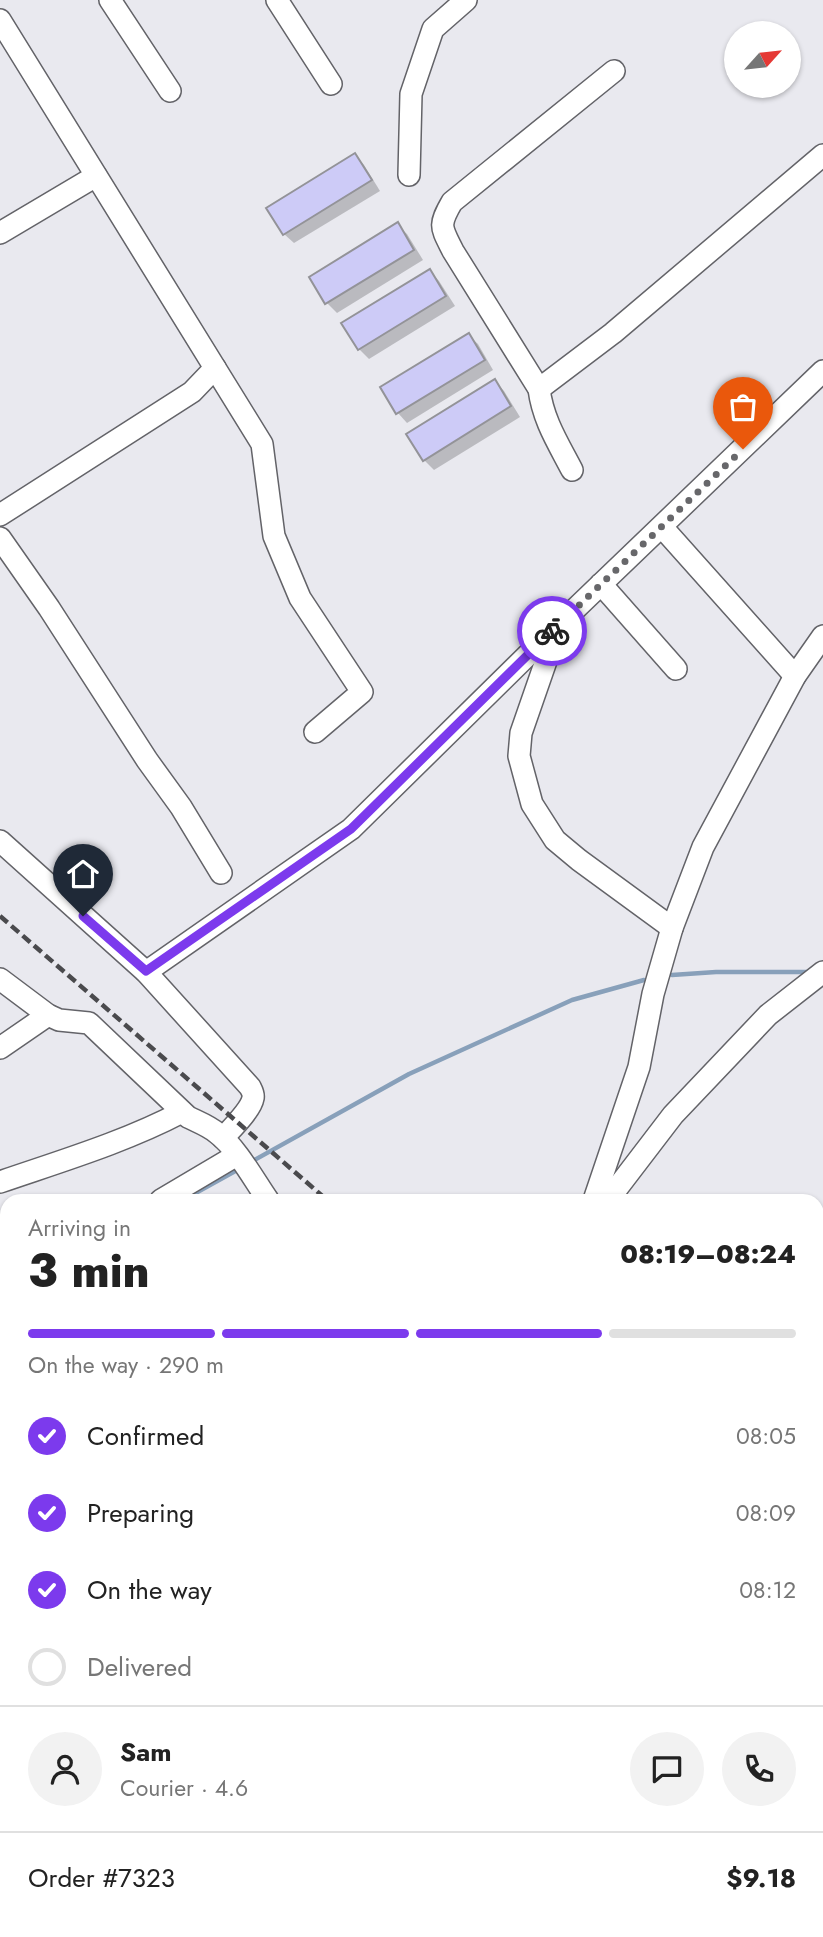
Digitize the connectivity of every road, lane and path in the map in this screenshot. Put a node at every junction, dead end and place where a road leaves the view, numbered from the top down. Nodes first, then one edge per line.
1 (110, 0) edge
2 (277, 0) edge
3 (466, 0) edge
4 (0, 20) edge
5 (614, 71) dead end
6 (331, 85) dead end
7 (170, 91) dead end
8 (823, 155) edge
9 (410, 175) dead end
10 (96, 176) junction
11 (0, 233) edge
12 (215, 368) junction
13 (823, 371) edge
14 (539, 389) junction
15 (572, 470) dead end
16 (0, 515) edge
17 (662, 527) junction
18 (0, 538) edge
19 (601, 584) junction
20 (823, 636) edge
21 (545, 637) junction
22 (676, 669) dead end
23 (795, 676) junction
24 (315, 732) dead end
25 (0, 841) edge
26 (221, 873) dead end
27 (672, 928) junction
28 (146, 971) junction
29 (823, 972) edge
30 (0, 979) edge
31 (48, 1015) junction
32 (0, 1048) edge
33 (182, 1112) junction
34 (223, 1138) junction
35 (237, 1156) junction
36 (0, 1182) edge
37 (171, 1194) edge
38 (264, 1194) edge
39 (596, 1194) edge
40 (613, 1194) edge

1 - 7 street
2 - 6 street
3 - 9 street
4 - 10 street
5 - 14 street
8 - 14 street
10 - 11 street
10 - 12 street
12 - 16 street
12 - 24 street
13 - 17 street
14 - 15 street
17 - 19 street
17 - 23 street
18 - 26 street
19 - 21 street
19 - 22 street
20 - 23 street
21 - 27 street
21 - 28 street
23 - 27 street
25 - 28 street
27 - 39 street
28 - 34 street
29 - 40 street
30 - 31 street
31 - 32 street
31 - 33 street
33 - 34 street
33 - 36 street
34 - 35 street
35 - 37 street
35 - 38 street

